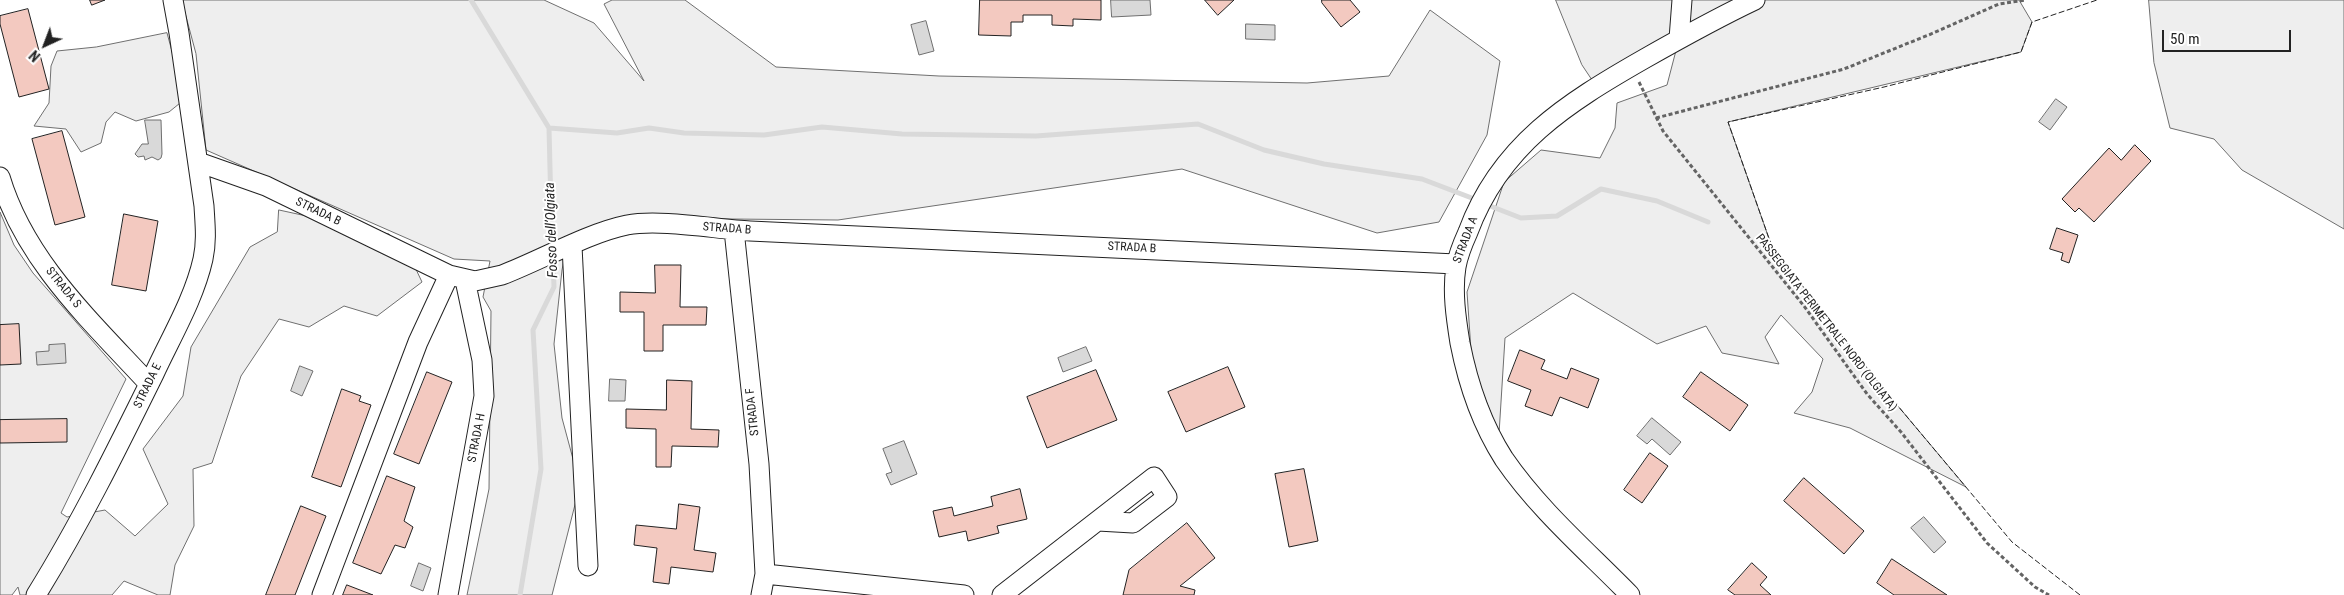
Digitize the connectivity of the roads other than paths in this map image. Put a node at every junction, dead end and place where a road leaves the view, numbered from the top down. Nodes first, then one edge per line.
1 (173, 0) edge
2 (1682, 0) edge
3 (1755, 0) edge
4 (1679, 39) junction
5 (198, 162) junction
6 (0, 177) edge
7 (734, 230) junction
8 (559, 251) junction
9 (1456, 264) junction
10 (457, 278) junction
11 (149, 384) junction
12 (1098, 521) dead end
13 (588, 566) dead end
14 (765, 574) junction
15 (36, 595) edge
16 (322, 595) edge
17 (448, 595) edge
18 (761, 595) edge
19 (964, 595) edge
20 (1002, 595) edge
21 (1630, 595) edge

1 - 5 street
2 - 4 street
3 - 4 street, STRADA A
4 - 9 street, STRADA A
5 - 10 street, STRADA B
5 - 11 street, STRADA E
6 - 11 street, STRADA S
7 - 8 street, STRADA B
7 - 9 street, STRADA B
7 - 14 street, STRADA F
8 - 10 street, STRADA B
8 - 13 street
9 - 21 street, STRADA A
10 - 16 street
10 - 17 street, STRADA H
11 - 15 street, STRADA E
12 - 20 street
14 - 18 street, STRADA F
14 - 19 street

